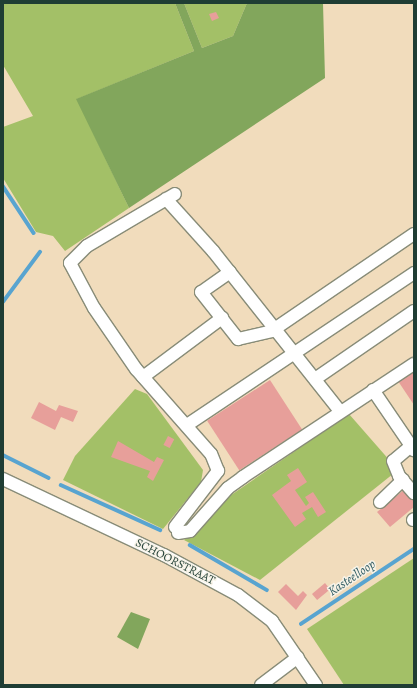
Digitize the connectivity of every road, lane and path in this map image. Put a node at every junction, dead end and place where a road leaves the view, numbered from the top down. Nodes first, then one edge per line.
1 (414, 234) edge
2 (230, 272) junction
3 (414, 273) edge
4 (414, 311) edge
5 (222, 318) junction
6 (277, 329) junction
7 (295, 353) junction
8 (414, 364) edge
9 (143, 377) junction
10 (315, 380) junction
11 (373, 390) junction
12 (340, 411) junction
13 (187, 426) junction
14 (412, 448) edge
15 (217, 475) junction
16 (3, 479) edge
17 (403, 480) junction
18 (232, 485) junction
19 (414, 493) edge
20 (380, 502) dead end
21 (298, 657) junction
22 (261, 685) edge
23 (316, 685) edge

1 - 6 street
2 - 5 street
2 - 6 street
2 - 9 street
3 - 7 street
4 - 10 street
5 - 6 street
5 - 9 street
6 - 7 street
7 - 10 street
7 - 13 street
8 - 11 street
9 - 13 street
10 - 12 street
11 - 12 street
11 - 14 street
12 - 18 street
13 - 15 street
14 - 17 street
15 - 18 street
15 - 18 street
16 - 21 street, SCHOORSTRAAT
17 - 19 street
17 - 20 street
21 - 22 street
21 - 23 street, SCHOORSTRAAT

